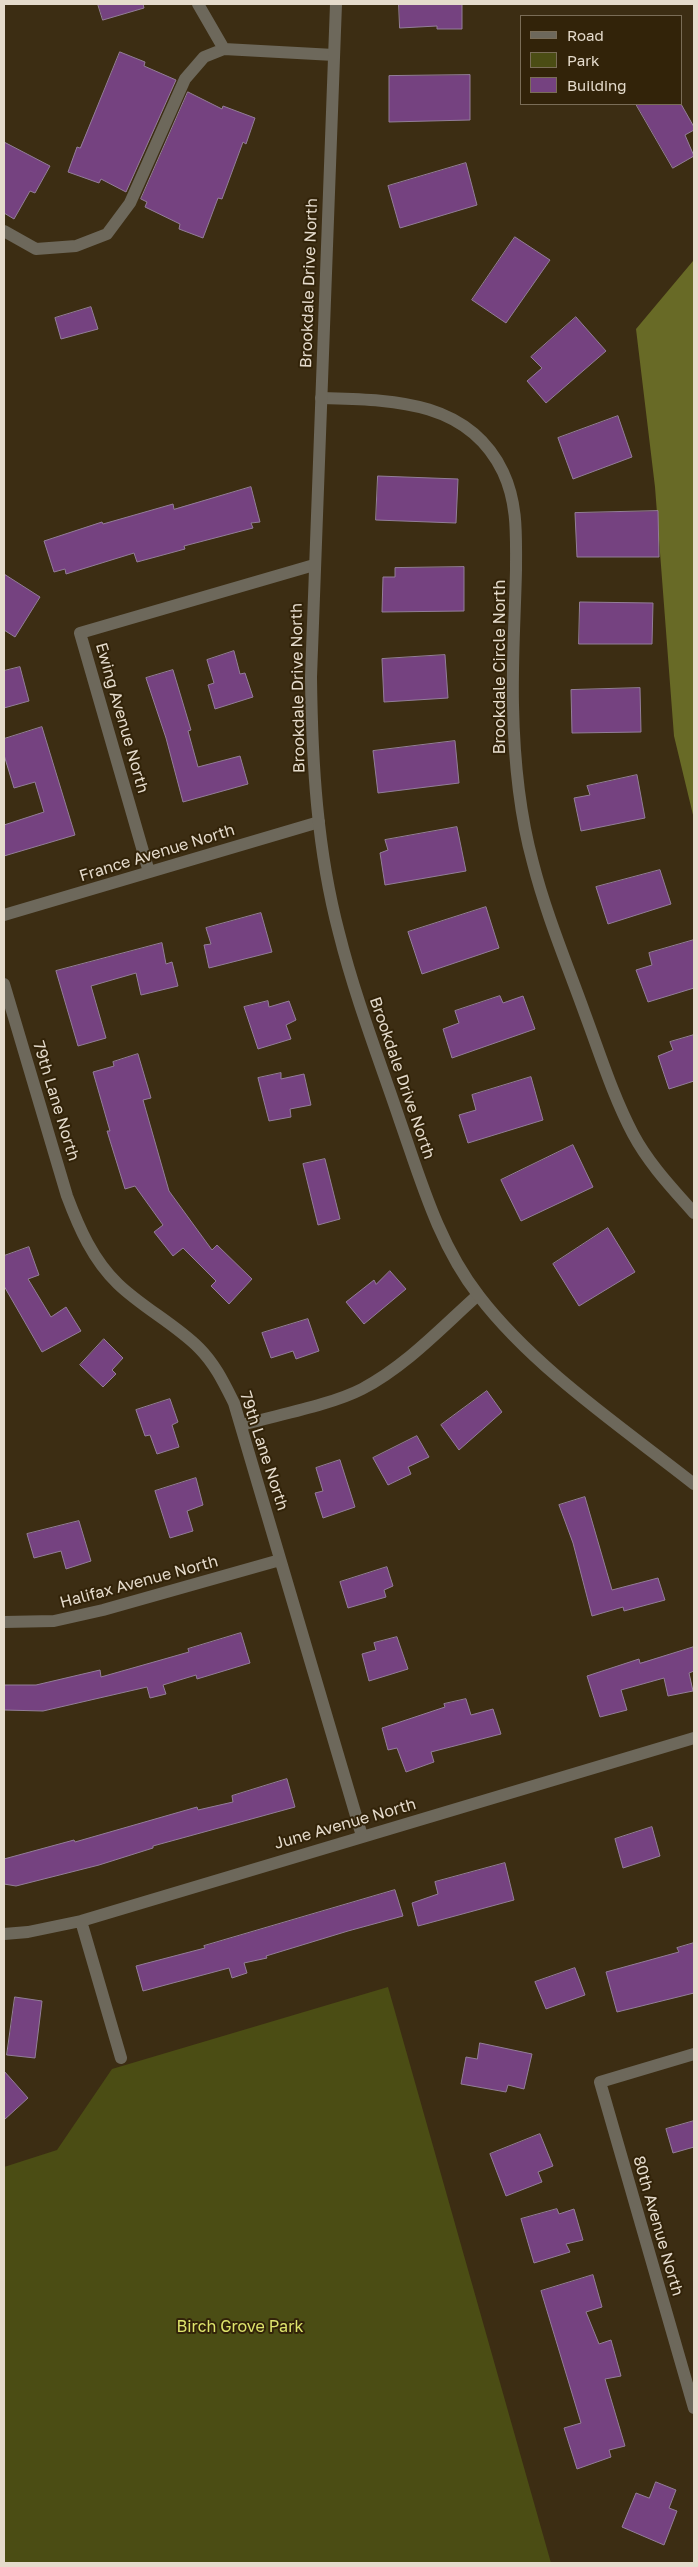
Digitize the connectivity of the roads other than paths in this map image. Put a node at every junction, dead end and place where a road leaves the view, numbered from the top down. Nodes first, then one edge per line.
1 (198, 4) edge
2 (336, 4) edge
3 (224, 49) junction
4 (334, 55) junction
5 (4, 231) edge
6 (321, 398) junction
7 (314, 565) junction
8 (319, 822) junction
9 (149, 872) junction
10 (4, 915) edge
11 (4, 984) edge
12 (694, 1213) edge
13 (478, 1295) junction
14 (242, 1425) junction
15 (694, 1484) edge
16 (280, 1560) junction
17 (4, 1622) edge
18 (694, 1738) edge
19 (362, 1836) junction
20 (81, 1921) junction
21 (4, 1934) edge
22 (694, 2054) edge
23 (121, 2058) dead end
24 (694, 2408) edge

1 - 3 street
2 - 4 street, Brookdale Drive North
3 - 4 street
3 - 5 street
4 - 6 street, Brookdale Drive North
6 - 7 street, Brookdale Drive North
6 - 12 street, Brookdale Circle North
7 - 8 street, Brookdale Drive North
7 - 9 street, Ewing Avenue North
8 - 9 street, France Avenue North
8 - 13 street, Brookdale Drive North
9 - 10 street, France Avenue North
11 - 14 street, 79th Lane North
13 - 14 street
13 - 15 street, Brookdale Drive North
14 - 16 street, 79th Lane North
16 - 17 street, Halifax Avenue North
16 - 19 street, 79th Lane North
18 - 19 street, June Avenue North
19 - 20 street, June Avenue North
20 - 21 street, June Avenue North
20 - 23 street
22 - 24 street, 80th Avenue North

